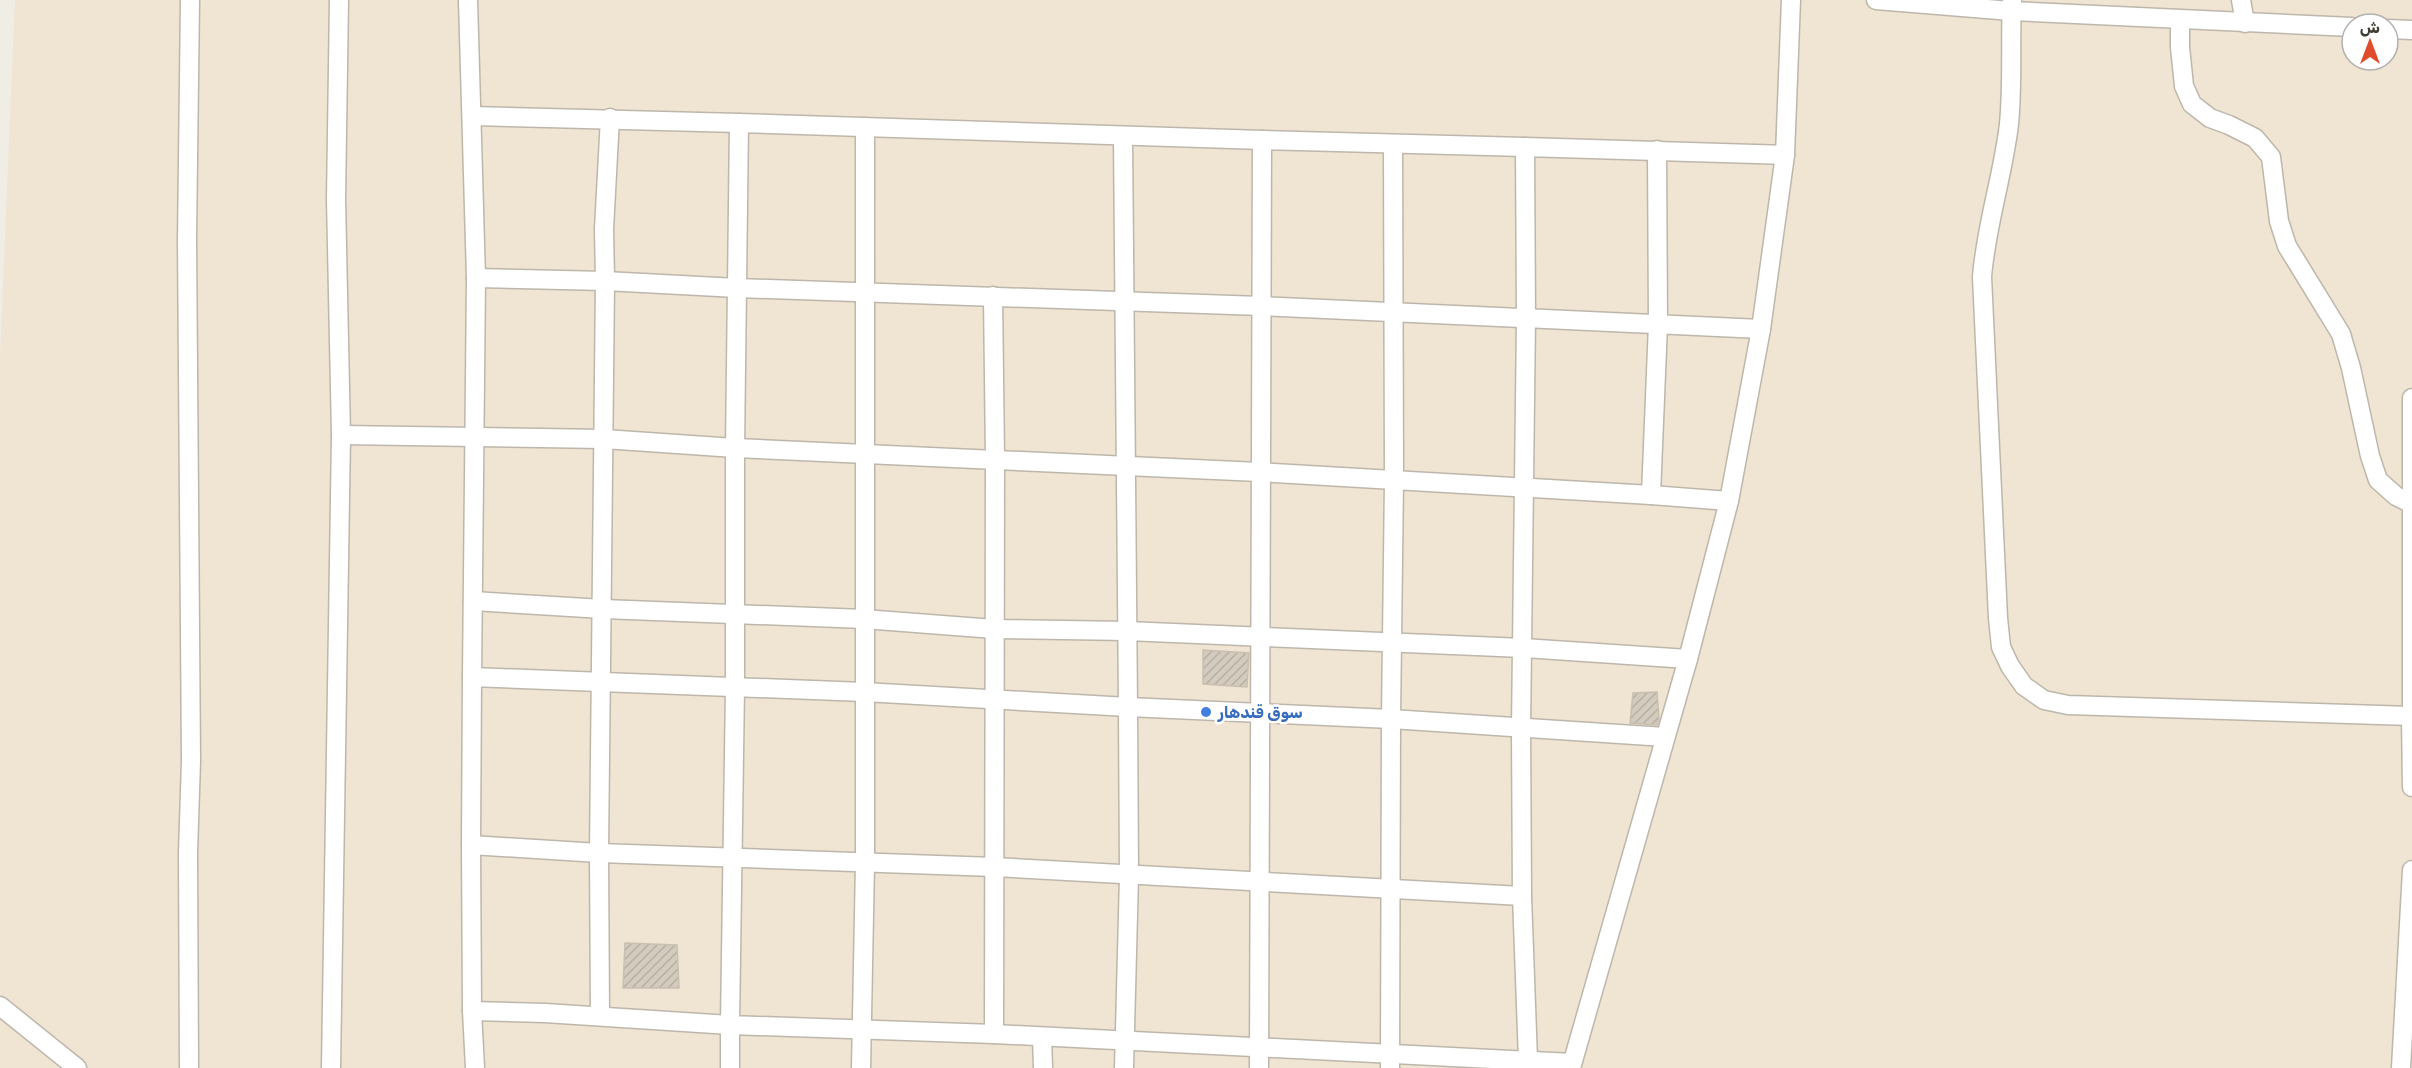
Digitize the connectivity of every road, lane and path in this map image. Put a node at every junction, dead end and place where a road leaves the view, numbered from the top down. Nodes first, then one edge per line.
1 (190, 0) edge
2 (339, 0) edge
3 (468, 0) edge
4 (1791, 0) edge
5 (1876, 0) edge
6 (2241, 0) edge
7 (2011, 5) edge
8 (2180, 20) junction
9 (2245, 23) junction
10 (2340, 27) edge
11 (472, 116) junction
12 (610, 118) junction
13 (740, 123) junction
14 (865, 127) junction
15 (1123, 136) junction
16 (1262, 140) junction
17 (1393, 144) junction
18 (1525, 147) junction
19 (1657, 150) junction
20 (1785, 155) junction
21 (476, 278) junction
22 (605, 281) junction
23 (737, 288) junction
24 (865, 291) junction
25 (993, 296) junction
26 (1124, 302) junction
27 (1261, 306) junction
28 (1393, 311) junction
29 (1526, 318) junction
30 (1658, 324) junction
31 (1761, 329) junction
32 (2412, 398) edge
33 (2412, 406) edge
34 (341, 435) junction
35 (475, 437) junction
36 (604, 440) junction
37 (735, 448) junction
38 (864, 453) junction
39 (995, 459) junction
40 (1125, 466) junction
41 (1259, 472) junction
42 (1395, 480) junction
43 (1525, 487) junction
44 (1652, 495) junction
45 (1729, 501) junction
46 (2412, 504) edge
47 (473, 601) junction
48 (603, 609) junction
49 (736, 615) junction
50 (864, 620) junction
51 (994, 628) junction
52 (1127, 631) junction
53 (1259, 636) junction
54 (1392, 644) junction
55 (1523, 648) junction
56 (1688, 659) junction
57 (472, 677) junction
58 (602, 682) junction
59 (735, 687) junction
60 (864, 692) junction
61 (994, 701) junction
62 (1128, 707) junction
63 (1259, 713) junction
64 (2411, 716) edge
65 (1391, 719) junction
66 (1521, 729) junction
67 (1665, 737) junction
68 (2412, 787) edge
69 (471, 845) junction
70 (599, 853) junction
71 (732, 858) junction
72 (865, 863) junction
73 (994, 867) junction
74 (2412, 870) edge
75 (1129, 876) junction
76 (1259, 880) junction
77 (1391, 888) junction
78 (1522, 896) junction
79 (0, 1006) edge
80 (472, 1011) junction
81 (600, 1016) junction
82 (730, 1025) junction
83 (862, 1030) junction
84 (994, 1034) junction
85 (1042, 1037) junction
86 (1124, 1042) junction
87 (1260, 1047) junction
88 (1528, 1060) junction
89 (1390, 1061) edge
90 (1572, 1065) edge
91 (76, 1068) edge
92 (189, 1068) edge
93 (331, 1068) edge
94 (475, 1068) edge
95 (730, 1068) edge
96 (861, 1068) edge
97 (1043, 1068) edge
98 (1124, 1068) edge
99 (1259, 1068) edge
100 (2401, 1068) edge

1 - 92 street
2 - 34 street
3 - 11 street
4 - 20 street
5 - 7 street
6 - 9 street
7 - 8 street
7 - 64 street
8 - 9 street
8 - 46 street
9 - 10 street
11 - 12 street
11 - 21 street
12 - 13 street
12 - 22 street
13 - 14 street
13 - 23 street
14 - 15 street
14 - 24 street
15 - 16 street
15 - 26 street
16 - 17 street
16 - 27 street
17 - 18 street
17 - 28 street
18 - 19 street
18 - 29 street
19 - 20 street
19 - 30 street
20 - 31 street
21 - 22 street
21 - 35 street
22 - 23 street
22 - 36 street
23 - 24 street
23 - 37 street
24 - 25 street
24 - 38 street
25 - 26 street
25 - 39 street
26 - 27 street
26 - 40 street
27 - 28 street
27 - 41 street
28 - 29 street
28 - 42 street
29 - 30 street
29 - 43 street
30 - 31 street
30 - 44 street
31 - 45 street
32 - 33 street
33 - 46 street
34 - 35 street
34 - 93 street
35 - 36 street
35 - 47 street
36 - 37 street
36 - 48 street
37 - 38 street
37 - 49 street
38 - 39 street
38 - 50 street
39 - 40 street
39 - 51 street
40 - 41 street
40 - 52 street
41 - 42 street
41 - 53 street
42 - 43 street
42 - 54 street
43 - 44 street
43 - 55 street
44 - 45 street
45 - 56 street
46 - 64 street
47 - 48 street
47 - 57 street
48 - 49 street
48 - 58 street
49 - 50 street
49 - 59 street
50 - 51 street
50 - 60 street
51 - 52 street
51 - 61 street
52 - 53 street
52 - 62 street
53 - 54 street
53 - 63 street
54 - 55 street
54 - 65 street
55 - 56 street
55 - 66 street
56 - 67 street
57 - 58 street
57 - 69 street
58 - 59 street
58 - 70 street
59 - 60 street
59 - 71 street
60 - 61 street
60 - 72 street
61 - 62 street
61 - 73 street
62 - 63 street
62 - 75 street
63 - 65 street
63 - 76 street
64 - 68 street
65 - 66 street
65 - 77 street
66 - 67 street
66 - 78 street
67 - 90 street
69 - 70 street
69 - 80 street
70 - 71 street
70 - 81 street
71 - 72 street
71 - 82 street
72 - 73 street
72 - 83 street
73 - 75 street
73 - 84 street
74 - 100 street
75 - 76 street
75 - 86 street
76 - 77 street
76 - 87 street
77 - 78 street
77 - 89 street
78 - 88 street
79 - 91 street
80 - 81 street
80 - 94 street
81 - 82 street
82 - 83 street
82 - 95 street
83 - 84 street
83 - 96 street
84 - 85 street
85 - 86 street
85 - 97 street
86 - 87 street
86 - 98 street
87 - 89 street
87 - 99 street
88 - 89 street
88 - 90 street

